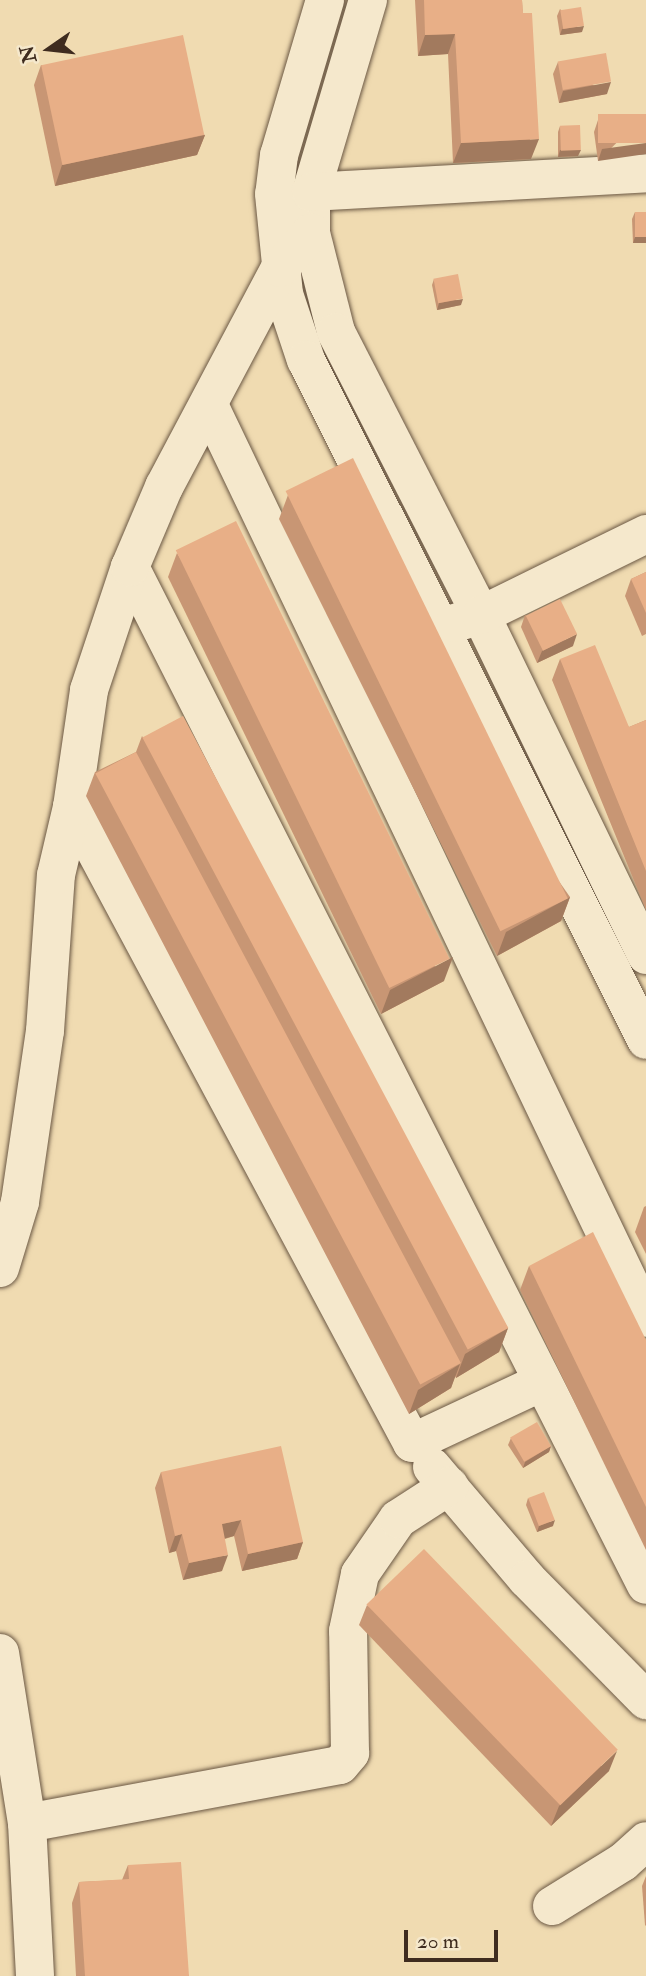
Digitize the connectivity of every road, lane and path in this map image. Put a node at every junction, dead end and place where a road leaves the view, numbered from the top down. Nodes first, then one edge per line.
1 (325, 0) edge
2 (368, 0) edge
3 (646, 173) edge
4 (311, 192) junction
5 (311, 233) junction
6 (279, 268) junction
7 (209, 405) junction
8 (646, 534) edge
9 (130, 567) junction
10 (481, 615) junction
11 (440, 628) junction
12 (72, 807) junction
13 (646, 955) edge
14 (646, 1040) edge
15 (0, 1268) edge
16 (646, 1318) edge
17 (542, 1382) junction
18 (412, 1443) junction
19 (449, 1486) junction
20 (646, 1585) edge
21 (0, 1653) edge
22 (646, 1700) edge
23 (27, 1823) junction
24 (646, 1841) edge
25 (552, 1906) dead end
26 (36, 1976) edge

1 - 6 street
2 - 4 street
3 - 4 street
4 - 5 street
5 - 6 street
5 - 10 street
6 - 7 street
6 - 11 street
7 - 9 street
7 - 16 street
8 - 10 street
9 - 12 street
9 - 17 street
10 - 11 street
10 - 13 street
11 - 14 street
12 - 15 street
12 - 18 street
17 - 18 street
17 - 20 street
18 - 19 street
19 - 22 street
19 - 23 street
21 - 23 street
23 - 26 street
24 - 25 street

